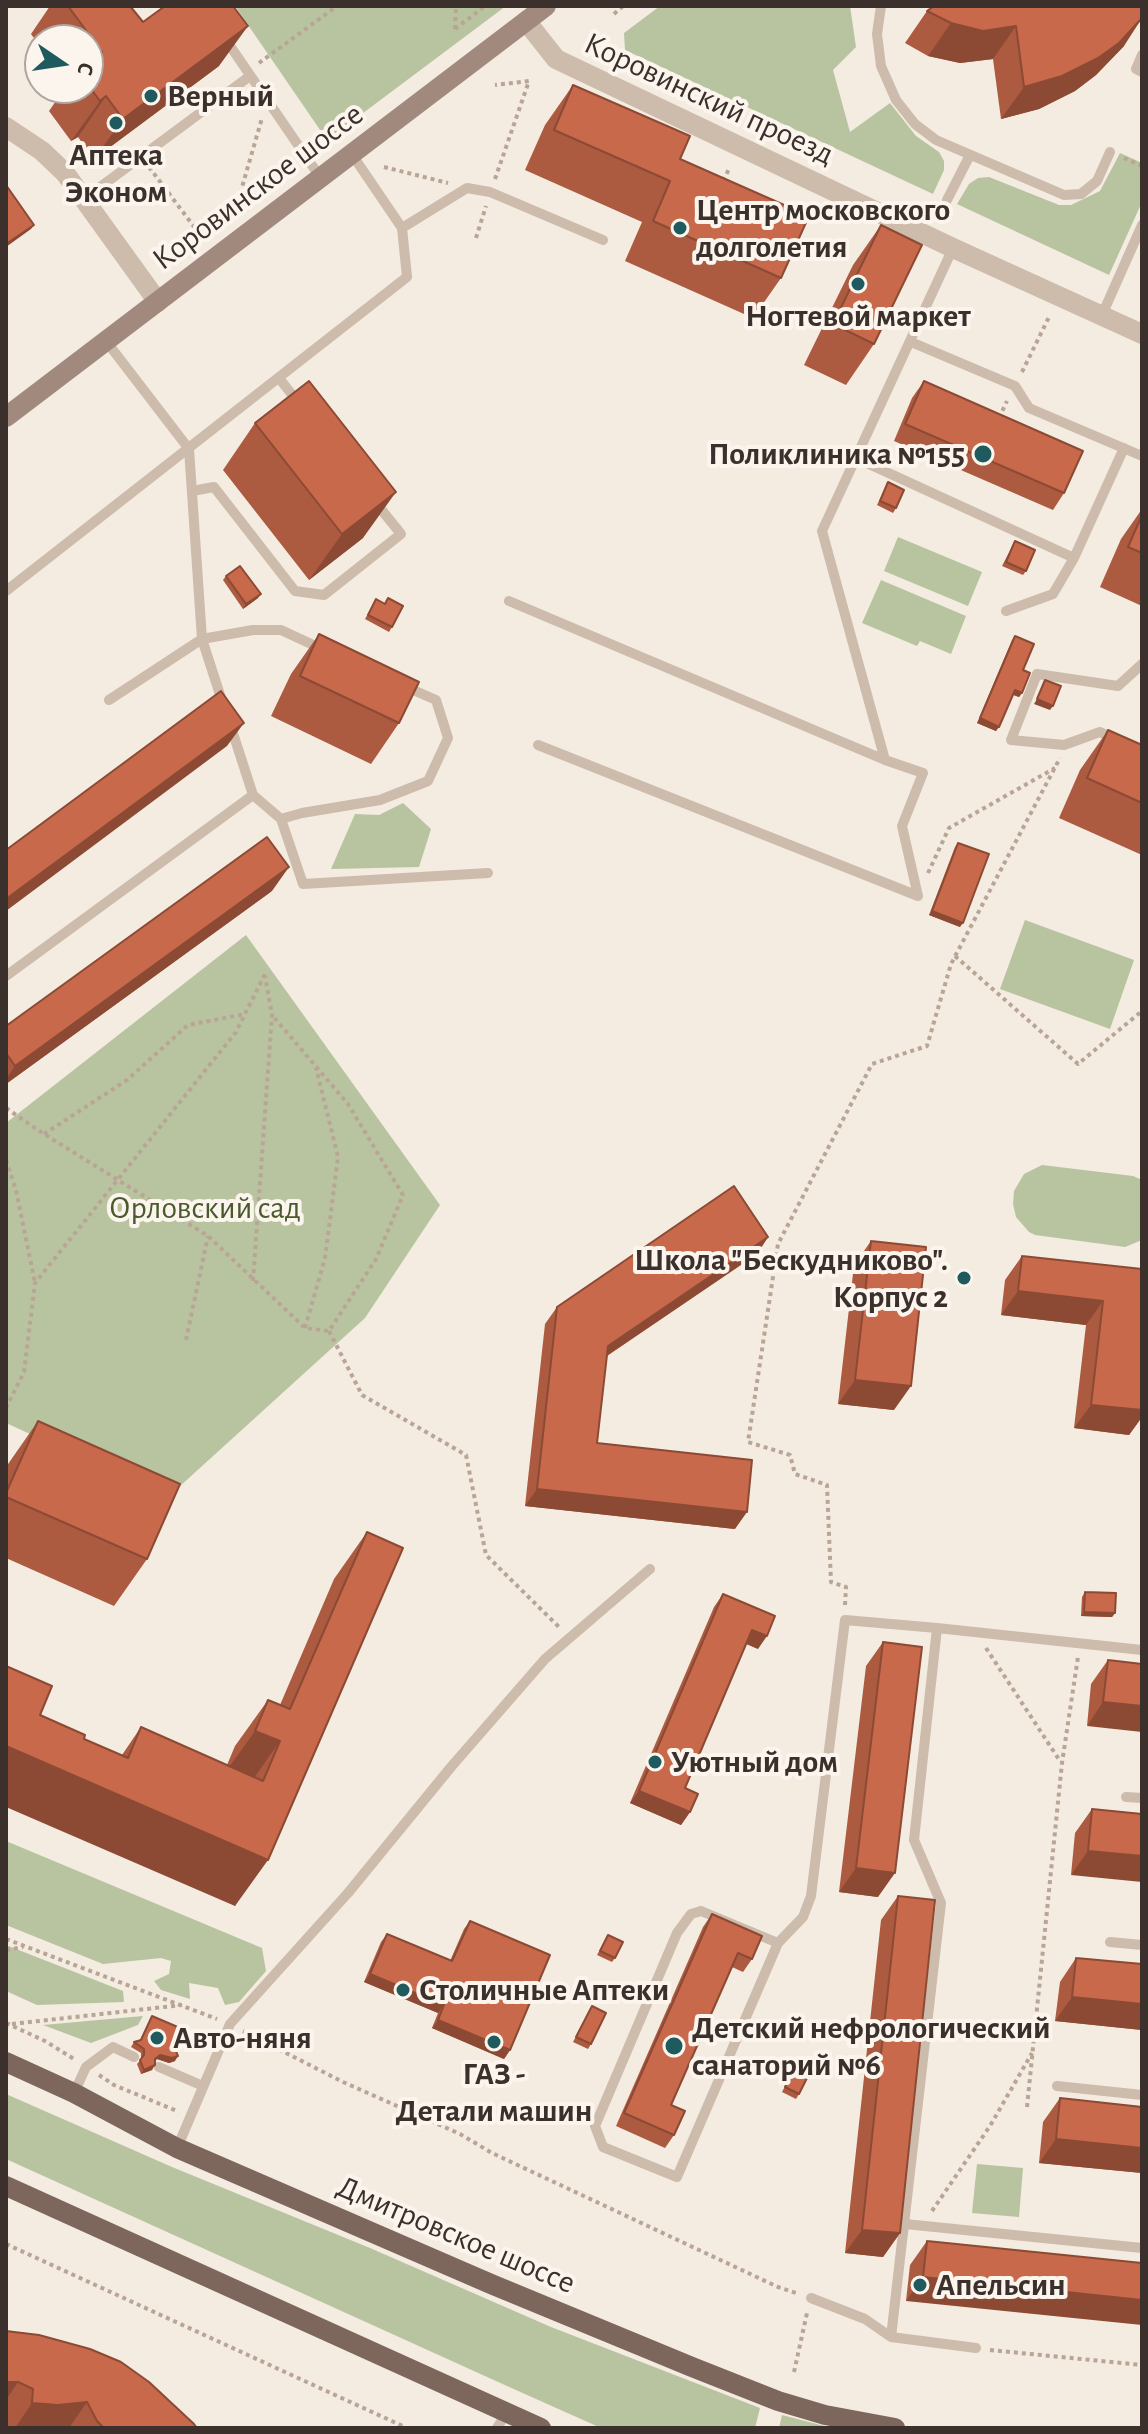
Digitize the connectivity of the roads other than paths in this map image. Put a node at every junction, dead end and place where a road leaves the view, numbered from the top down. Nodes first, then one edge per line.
1 (546, 6) edge
2 (881, 6) edge
3 (526, 21) junction
4 (221, 32) edge
5 (1142, 55) edge
6 (1142, 72) edge
7 (249, 74) junction
8 (6, 127) edge
9 (1110, 152) road end
10 (351, 153) junction
11 (970, 155) junction
12 (320, 177) junction
13 (84, 199) junction
14 (947, 200) dead end
15 (1142, 225) edge
16 (402, 228) junction
17 (603, 240) dead end
18 (953, 248) junction
19 (158, 302) junction
20 (1102, 315) junction
21 (1142, 334) edge
22 (106, 341) junction
23 (911, 342) junction
24 (279, 378) junction
25 (307, 414) edge
26 (6, 417) edge
27 (1124, 448) junction
28 (189, 449) junction
29 (1142, 456) edge
30 (858, 459) junction
31 (192, 491) junction
32 (373, 498) edge
33 (1074, 558) junction
34 (6, 591) edge
35 (509, 601) dead end
36 (1006, 611) dead end
37 (202, 639) junction
38 (337, 656) edge
39 (1142, 664) edge
40 (394, 681) edge
41 (109, 700) dead end
42 (538, 745) dead end
43 (1128, 746) edge
44 (885, 760) junction
45 (253, 795) junction
46 (281, 819) junction
47 (488, 873) dead end
48 (6, 976) edge
49 (650, 1569) dead end
50 (937, 1628) junction
51 (1142, 1650) edge
52 (1126, 1797) dead end
53 (1142, 1798) edge
54 (1110, 1942) dead end
55 (778, 1943) junction
56 (1142, 1945) edge
57 (134, 2057) dead end
58 (6, 2062) edge
59 (159, 2067) edge
60 (203, 2086) junction
61 (1057, 2086) dead end
62 (74, 2093) junction
63 (1142, 2095) edge
64 (177, 2148) junction
65 (6, 2186) edge
66 (905, 2224) junction
67 (1142, 2248) edge
68 (811, 2298) road end
69 (891, 2337) junction
70 (976, 2348) road end
71 (502, 2420) edge
72 (541, 2428) edge
73 (895, 2428) edge

1 - 3 main road, Коровинское шоссе
2 - 11 lane
3 - 10 main road, Коровинское шоссе
3 - 18 street, Коровинский проезд
4 - 7 lane
5 - 6 lane
7 - 12 lane
7 - 13 lane
8 - 13 street
9 - 11 lane
10 - 12 main road, Коровинское шоссе
10 - 16 lane
11 - 14 lane
12 - 19 main road, Коровинское шоссе
13 - 19 street
15 - 20 lane
16 - 17 lane
16 - 24 lane
18 - 20 street, Коровинский проезд
18 - 23 lane
19 - 22 main road, Коровинское шоссе
20 - 21 street, Коровинский проезд
22 - 26 main road, Коровинское шоссе
22 - 28 lane
23 - 27 lane
23 - 30 lane
24 - 25 lane
24 - 28 lane
27 - 29 lane
27 - 33 lane
28 - 31 lane
28 - 34 lane
30 - 33 lane
30 - 44 lane
31 - 32 lane
31 - 37 lane
33 - 36 lane
35 - 44 lane
37 - 38 lane
37 - 41 lane
37 - 45 lane
39 - 43 lane
40 - 46 lane
42 - 44 lane
45 - 46 lane
45 - 48 lane
46 - 47 lane
49 - 60 lane
50 - 51 lane
50 - 55 lane
50 - 66 lane
52 - 53 lane
54 - 56 lane
55 - 55 lane
57 - 62 lane
58 - 62 main road, Дмитровское шоссе
59 - 60 lane
60 - 64 lane
61 - 63 lane
62 - 64 main road, Дмитровское шоссе
64 - 73 main road, Дмитровское шоссе
65 - 71 main road
66 - 67 lane
66 - 69 lane
68 - 69 lane
69 - 70 lane
71 - 72 main road

